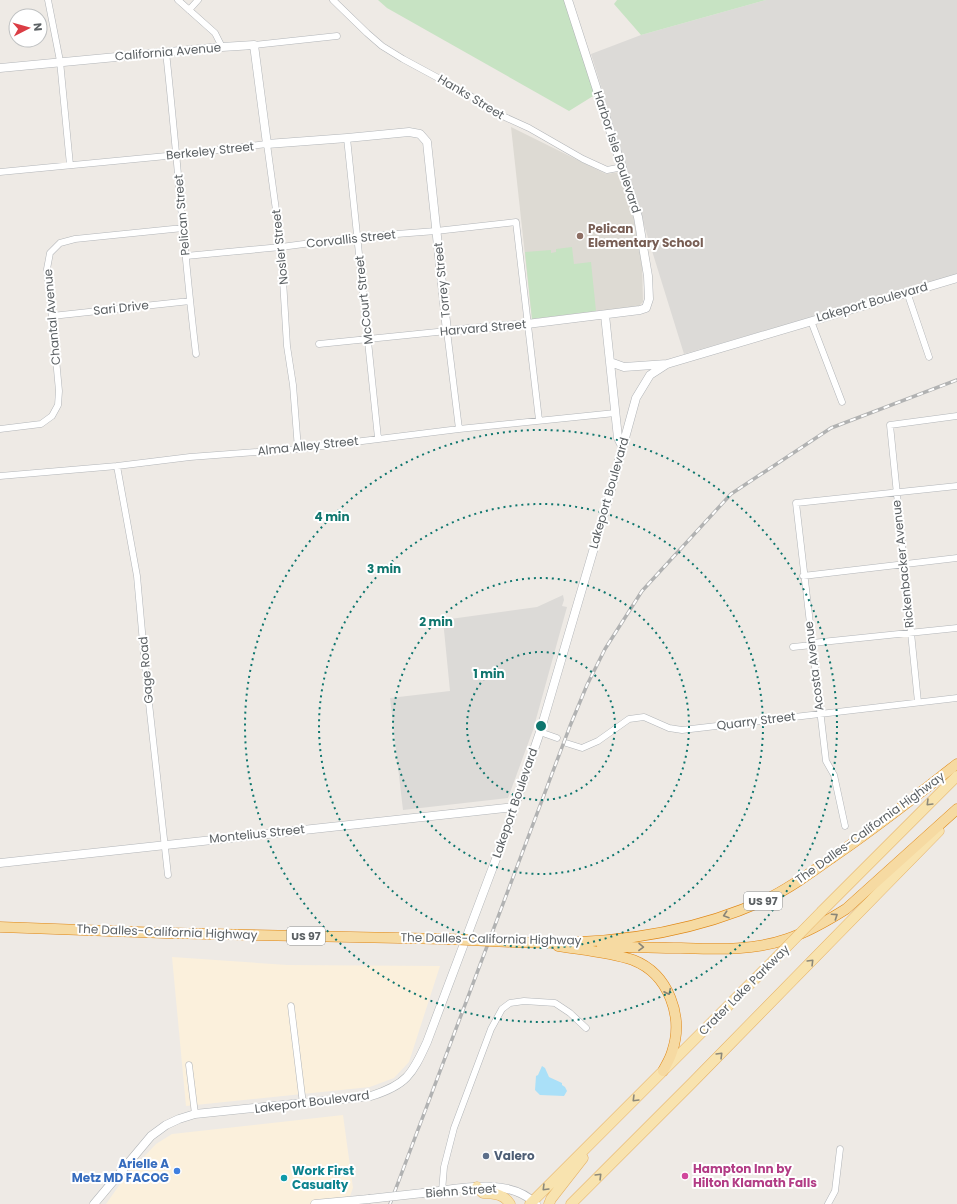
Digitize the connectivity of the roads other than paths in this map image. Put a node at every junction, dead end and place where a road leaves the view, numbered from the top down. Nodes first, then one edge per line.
1 (48, 0) edge
2 (178, 0) edge
3 (198, 0) edge
4 (333, 0) edge
5 (568, 0) edge
6 (189, 10) junction
7 (337, 36) dead end
8 (254, 45) junction
9 (222, 46) junction
10 (166, 52) junction
11 (60, 61) junction
12 (0, 68) edge
13 (420, 134) joint
14 (347, 138) junction
15 (267, 144) junction
16 (177, 155) junction
17 (70, 165) junction
18 (623, 168) junction
19 (0, 172) edge
20 (183, 228) junction
21 (436, 231) junction
22 (357, 237) junction
23 (281, 246) junction
24 (186, 256) junction
25 (957, 278) edge
26 (907, 292) junction
27 (190, 301) junction
28 (646, 308) joint
29 (604, 315) junction
30 (52, 316) junction
31 (811, 321) junction
32 (527, 324) junction
33 (448, 331) junction
34 (368, 339) junction
35 (319, 344) dead end
36 (196, 354) dead end
37 (930, 357) dead end
38 (610, 362) junction
39 (667, 364) junction
40 (842, 402) dead end
41 (615, 413) junction
42 (957, 416) edge
43 (539, 420) junction
44 (0, 429) edge
45 (459, 429) junction
46 (378, 438) junction
47 (622, 446) junction
48 (298, 449) junction
49 (117, 466) junction
50 (0, 476) edge
51 (957, 486) edge
52 (896, 493) junction
53 (957, 558) edge
54 (903, 564) junction
55 (803, 576) junction
56 (957, 628) edge
57 (911, 633) junction
58 (812, 644) junction
59 (793, 647) dead end
60 (957, 698) edge
61 (918, 702) junction
62 (820, 714) junction
63 (540, 732) junction
64 (557, 738) dead end
65 (566, 743) dead end
66 (957, 764) edge
67 (957, 776) edge
68 (514, 807) junction
69 (957, 811) edge
70 (845, 826) dead end
71 (164, 844) junction
72 (0, 863) edge
73 (168, 875) dead end
74 (0, 927) edge
75 (532, 943) junction
76 (291, 1006) dead end
77 (586, 1028) dead end
78 (190, 1065) dead end
79 (663, 1071) junction
80 (303, 1104) junction
81 (195, 1114) junction
82 (593, 1141) junction
83 (840, 1149) dead end
84 (477, 1187) junction
85 (442, 1191) junction
86 (533, 1203) edge
87 (94, 1204) edge
88 (315, 1204) edge
89 (510, 1204) edge
90 (549, 1204) edge
91 (571, 1204) edge
92 (828, 1204) edge

1 - 11 street
2 - 6 street
3 - 6 street
4 - 18 street, Hanks Street
5 - 18 street, Harbor Isle Boulevard
6 - 9 street
7 - 8 street, California Avenue
8 - 9 street, California Avenue
8 - 15 street, Nosler Street
9 - 10 street, California Avenue
10 - 11 street, California Avenue
10 - 16 street, Pelican Street
11 - 12 street, California Avenue
11 - 17 street
13 - 14 street, Berkeley Street
13 - 21 street, Torrey Street
14 - 15 street, Berkeley Street
14 - 22 street, McCourt Street
15 - 16 street, Berkeley Street
15 - 23 street, Nosler Street
16 - 17 street, Berkeley Street
16 - 20 street, Pelican Street
17 - 19 street, Berkeley Street
18 - 28 street, Harbor Isle Boulevard
20 - 24 street, Pelican Street
20 - 30 street, Chantal Avenue
21 - 22 street, Corvallis Street
21 - 32 street, Corvallis Street
21 - 33 street, Torrey Street
22 - 23 street, Corvallis Street
22 - 34 street, McCourt Street
23 - 24 street, Corvallis Street
23 - 48 street, Nosler Street
24 - 27 street, Pelican Street
25 - 26 street, Lakeport Boulevard
26 - 31 street, Lakeport Boulevard
26 - 37 street
27 - 30 street, Sari Drive
27 - 36 street, Pelican Street
28 - 29 street, Harvard Street
29 - 32 street, Harvard Street
29 - 38 street
30 - 44 street, Chantal Avenue
31 - 39 street, Lakeport Boulevard
31 - 40 street
32 - 33 street, Harvard Street
32 - 43 street
33 - 34 street, Harvard Street
33 - 45 street, Torrey Street
34 - 35 street, Harvard Street
34 - 46 street, McCourt Street
38 - 39 street
38 - 41 street
39 - 47 street, Lakeport Boulevard
41 - 43 street, Alma Alley Street
41 - 47 street
42 - 52 street, Rickenbacker Avenue
43 - 45 street, Alma Alley Street
45 - 46 street, Alma Alley Street
46 - 48 street, Alma Alley Street
47 - 63 street, Lakeport Boulevard
48 - 49 street, Alma Alley Street
49 - 50 street, Alma Alley Street
49 - 71 street, Gage Road
51 - 52 street
52 - 54 street, Rickenbacker Avenue
52 - 55 street, Acosta Avenue
53 - 54 street
54 - 55 street
54 - 57 street, Rickenbacker Avenue
55 - 58 street, Acosta Avenue
56 - 57 street
57 - 58 street
57 - 61 street, Rickenbacker Avenue
58 - 59 street
58 - 62 street, Acosta Avenue
60 - 61 street, Quarry Street
61 - 62 street, Quarry Street
62 - 65 street, Quarry Street
62 - 70 street, Acosta Avenue
63 - 64 street
63 - 68 street, Lakeport Boulevard
66 -> 75 highway, The Dalles-California Highway / US 97
67 -> 79 main road, Crater Lake Parkway, bridge
68 - 71 street, Montelius Street
68 - 80 street, Lakeport Boulevard
75 -> 69 highway, US 97
91 -> 69 main road
71 - 72 street, Montelius Street
71 - 73 street, Gage Road
74 - 75 highway, The Dalles-California Highway / US 97, bridge
75 -> 79 highway
76 - 80 street
77 - 85 street
78 - 81 street
79 -> 82 main road, Crater Lake Parkway
80 - 81 street, Lakeport Boulevard
81 - 87 street, Lakeport Boulevard
82 -> 86 main road, Crater Lake Parkway
82 - 90 main road
83 - 92 street
84 - 85 street, Biehn Street
84 - 86 street, Biehn Street
84 - 89 main road
85 - 88 street, Biehn Street, bridge

